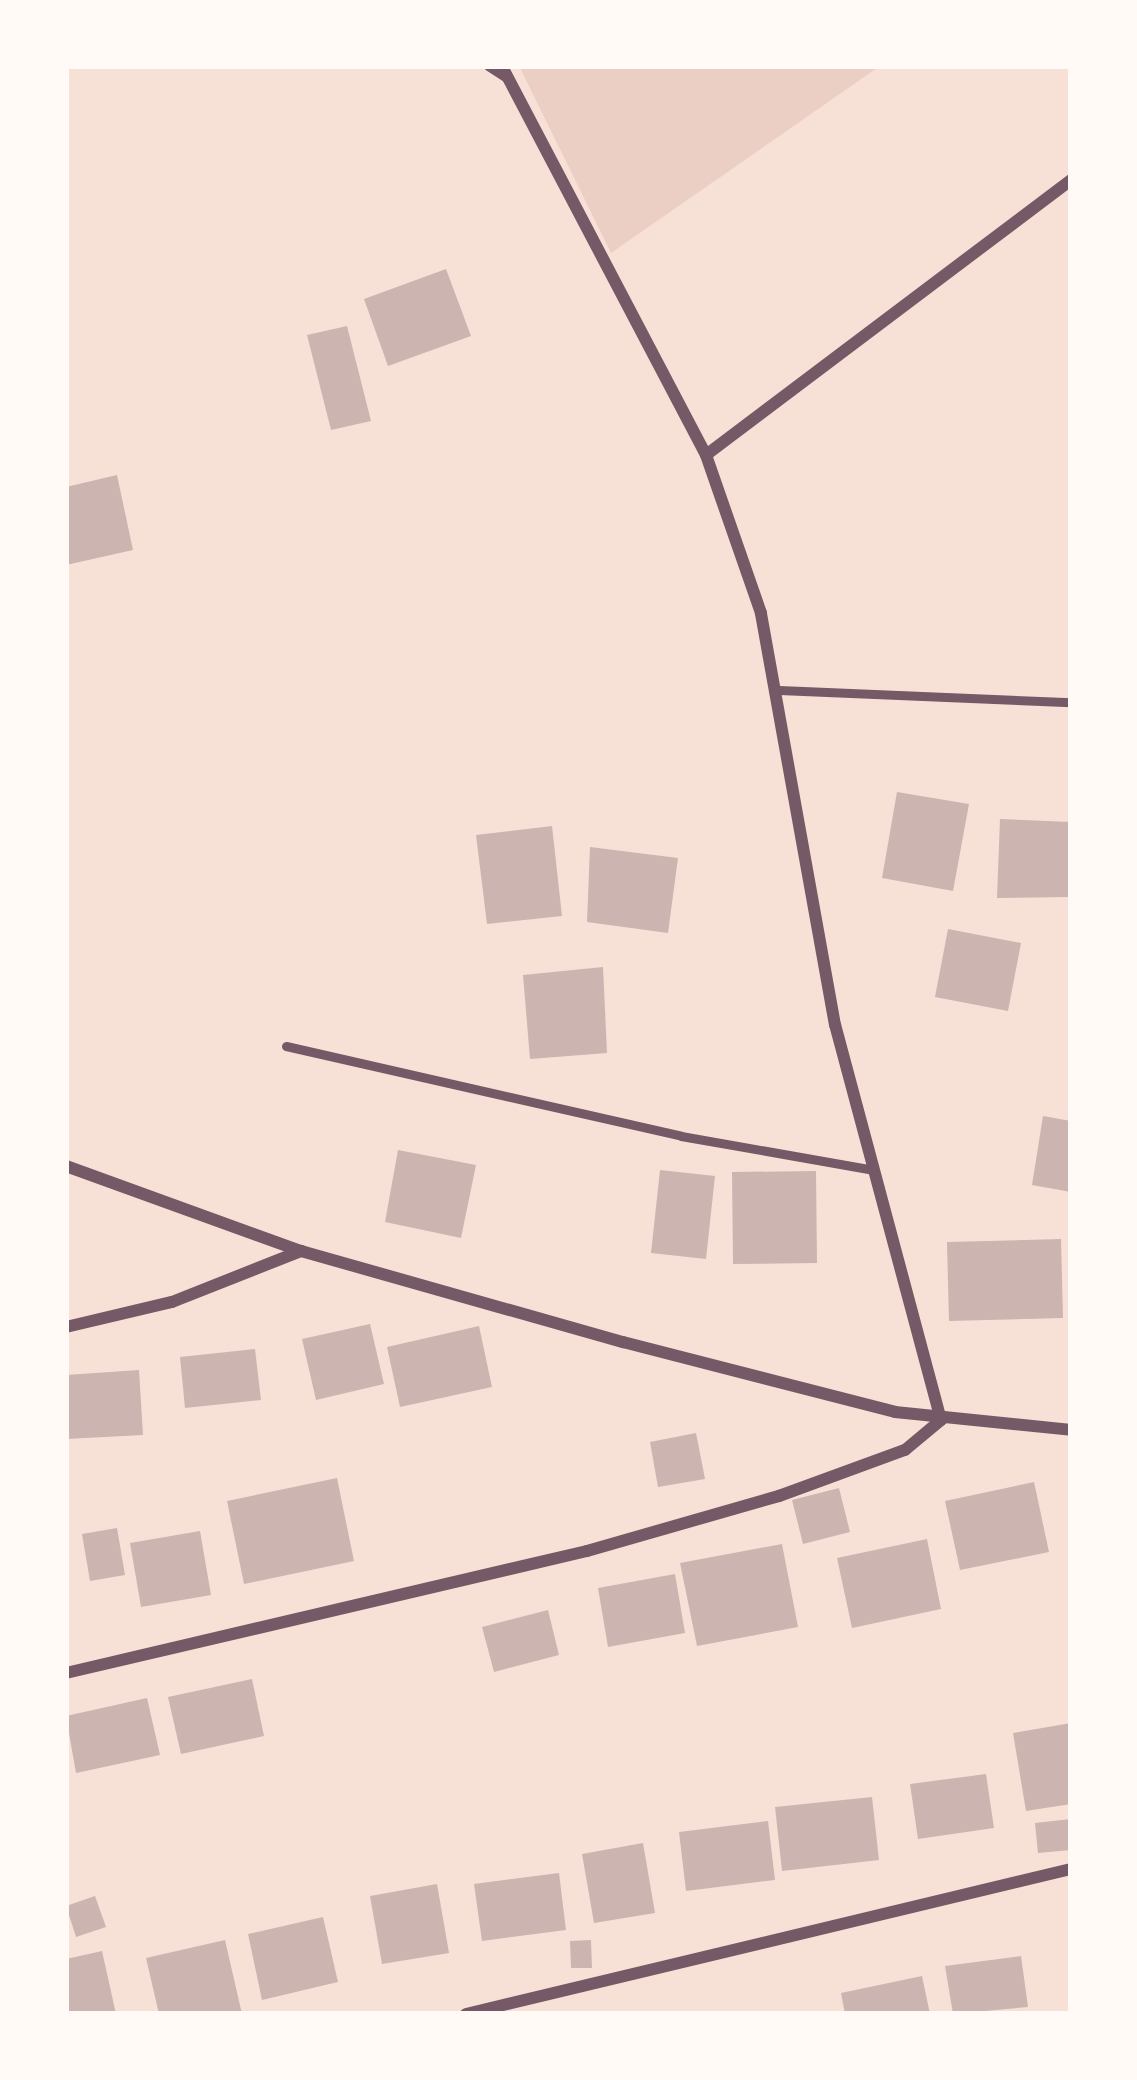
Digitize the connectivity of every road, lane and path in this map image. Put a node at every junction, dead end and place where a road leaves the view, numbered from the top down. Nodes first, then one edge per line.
1 (488, 66) edge
2 (505, 72) edge
3 (1071, 180) edge
4 (706, 455) junction
5 (779, 690) junction
6 (1071, 702) edge
7 (286, 1046) dead end
8 (66, 1166) edge
9 (874, 1170) junction
10 (302, 1251) junction
11 (66, 1327) edge
12 (941, 1420) junction
13 (1071, 1430) edge
14 (66, 1673) edge
15 (1071, 1869) edge
16 (466, 2014) edge

1 - 2 lane
2 - 4 street
3 - 4 street
4 - 5 street
5 - 6 lane
5 - 9 street
7 - 9 lane
8 - 10 street
9 - 12 street
10 - 11 street
10 - 12 street
12 - 13 street
12 - 14 street
15 - 16 street

